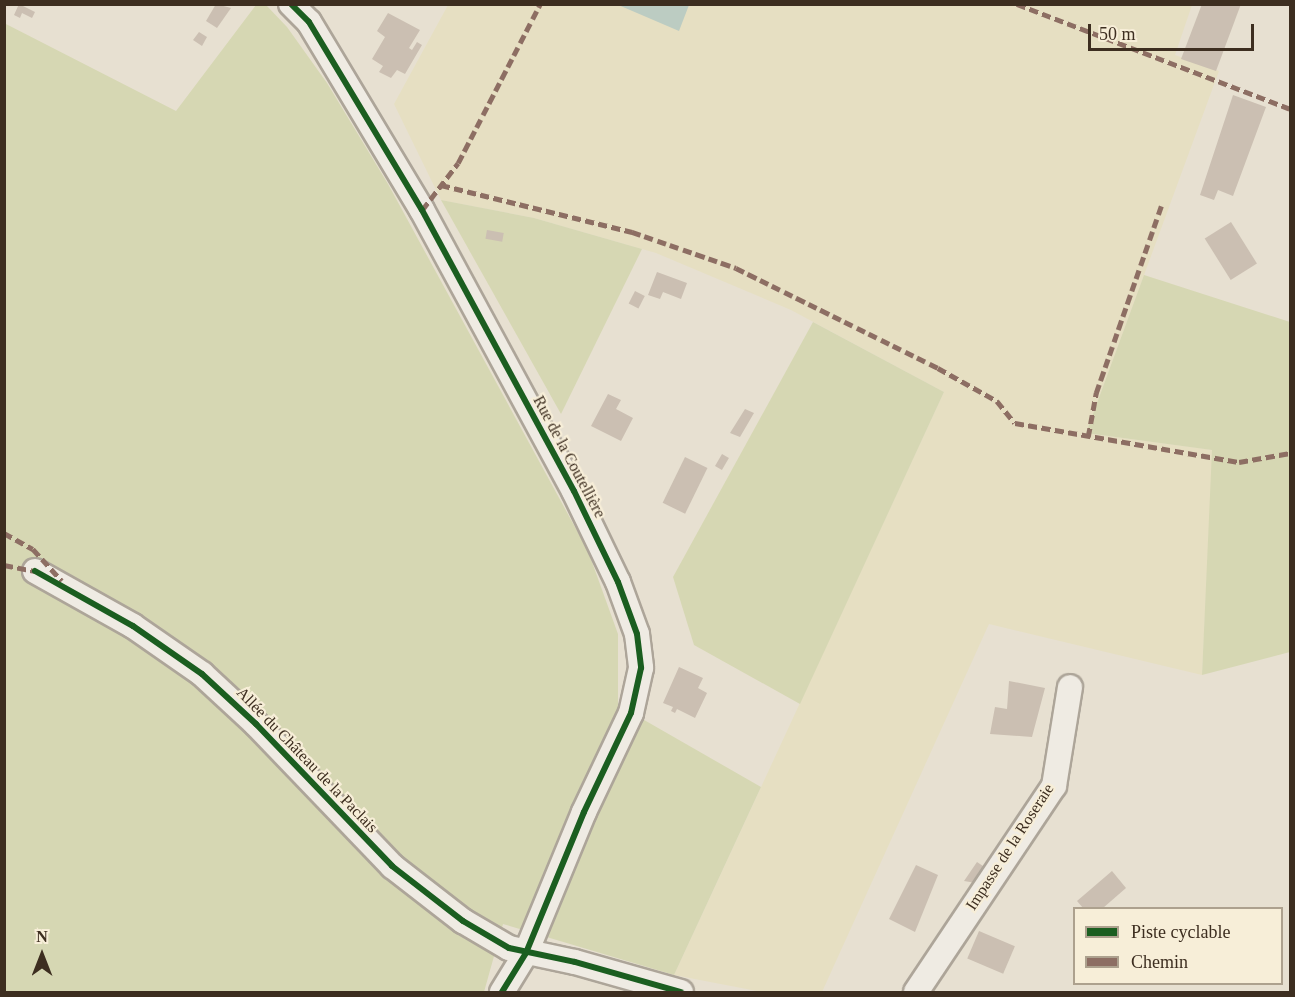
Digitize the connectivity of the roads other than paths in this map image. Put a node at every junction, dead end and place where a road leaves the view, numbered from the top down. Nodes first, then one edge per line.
1 (291, 4) edge
2 (35, 571) dead end
3 (1070, 687) dead end
4 (526, 953) junction
5 (502, 993) edge
6 (681, 993) edge
7 (916, 993) edge

1 - 4 street, Rue de la Coutellière
2 - 4 street, Allée du Château de la Paclais
3 - 7 street, Impasse de la Roseraie
4 - 5 street, Rue de la Coutellière
4 - 6 street, Allée du Château de la Paclais

